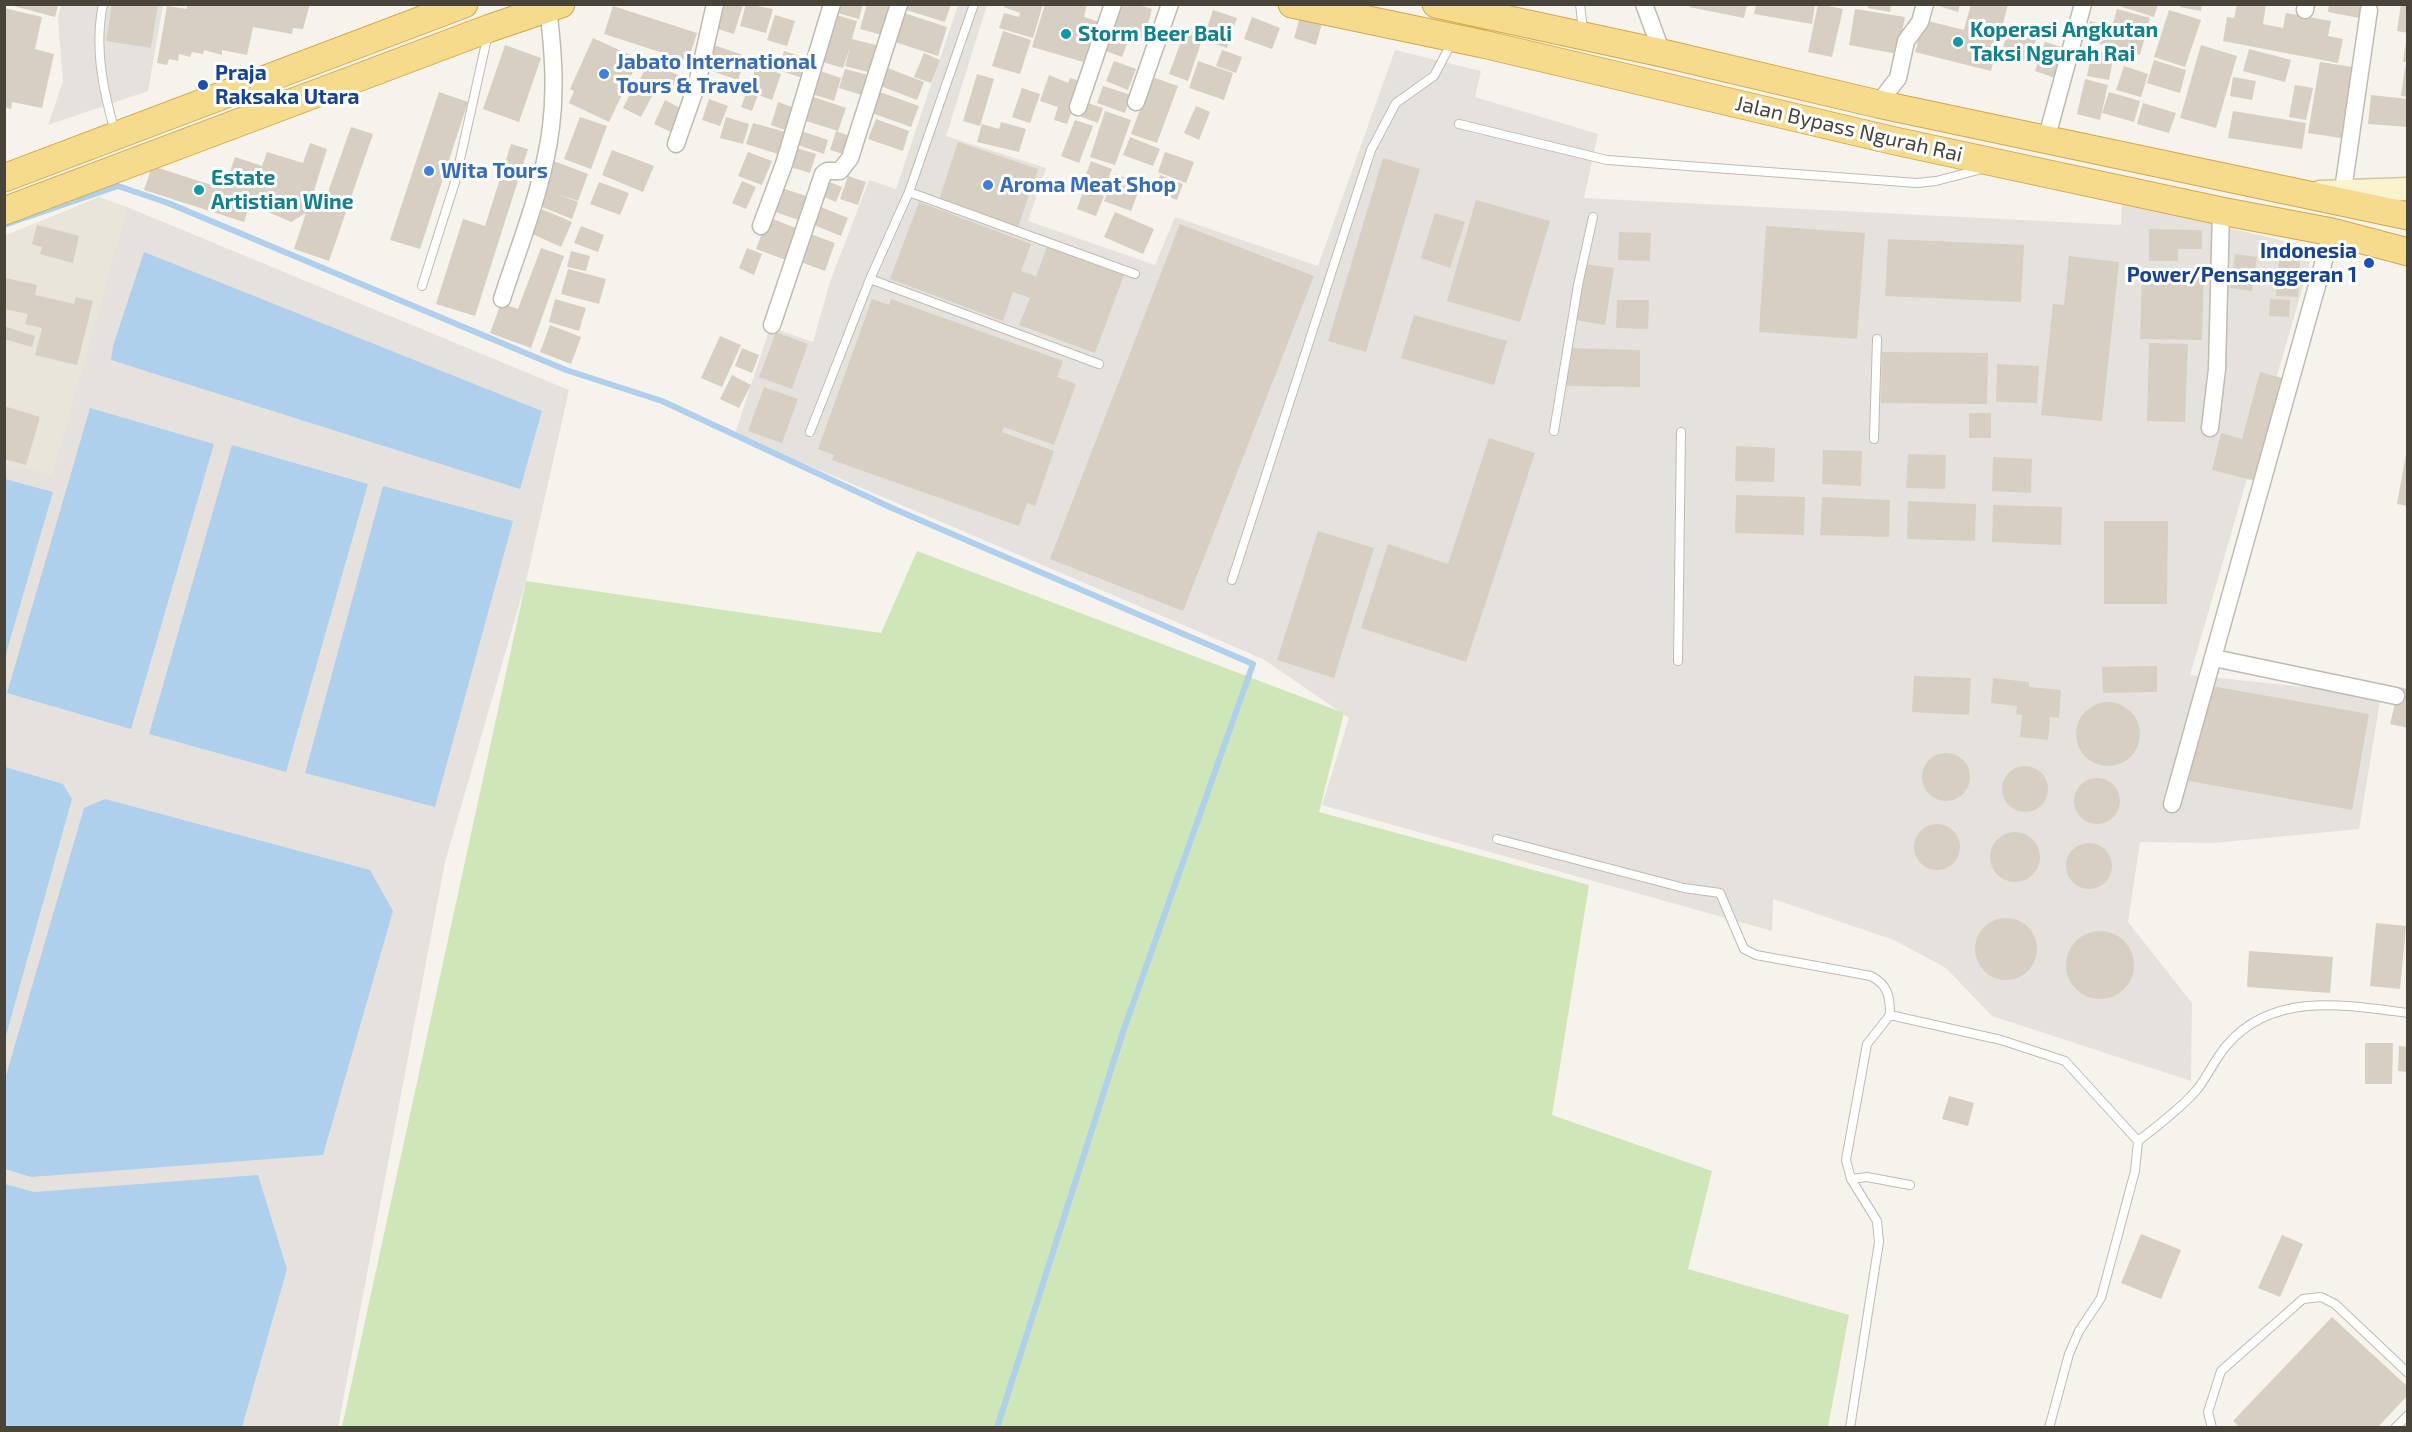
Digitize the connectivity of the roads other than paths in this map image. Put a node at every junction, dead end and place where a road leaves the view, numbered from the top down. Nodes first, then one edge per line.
1 (103, 4) edge
2 (464, 4) edge
3 (715, 4) edge
4 (832, 4) edge
5 (899, 4) edge
6 (974, 4) edge
7 (1113, 4) edge
8 (1170, 4) edge
9 (1292, 4) edge
10 (1436, 4) edge
11 (1580, 4) edge
12 (1644, 4) edge
13 (1925, 4) edge
14 (2083, 4) edge
15 (554, 6) edge
16 (2369, 10) dead end
17 (489, 28) junction
18 (1584, 36) junction
19 (1454, 38) junction
20 (1662, 53) junction
21 (1700, 62) junction
22 (1693, 93) junction
23 (1136, 102) dead end
24 (1878, 104) junction
25 (1078, 107) dead end
26 (1459, 123) dead end
27 (116, 135) junction
28 (2046, 140) junction
29 (676, 144) dead end
30 (2000, 163) junction
31 (4, 178) edge
32 (2408, 189) edge
33 (2343, 190) junction
34 (909, 192) junction
35 (2304, 194) junction
36 (4, 211) edge
37 (2221, 211) junction
38 (2408, 216) edge
39 (1593, 217) dead end
40 (761, 226) dead end
41 (2332, 232) junction
42 (2408, 252) edge
43 (1135, 274) dead end
44 (870, 279) junction
45 (422, 286) dead end
46 (502, 299) dead end
47 (772, 325) dead end
48 (1877, 339) dead end
49 (1099, 364) dead end
50 (2210, 428) dead end
51 (1554, 430) dead end
52 (810, 432) dead end
53 (1682, 432) dead end
54 (1874, 439) dead end
55 (1232, 580) dead end
56 (2214, 658) junction
57 (1678, 661) dead end
58 (2396, 696) dead end
59 (2172, 804) dead end
60 (1497, 839) dead end
61 (2408, 1013) edge
62 (1890, 1014) junction
63 (2138, 1142) junction
64 (1851, 1179) junction
65 (1910, 1185) dead end
66 (2408, 1372) edge
67 (2408, 1414) edge
68 (1850, 1428) edge
69 (2049, 1428) edge
70 (2212, 1428) edge
71 (2395, 1428) edge

1 - 27 lane
2 - 27 highway
3 - 29 street
4 - 40 street
5 - 47 street
6 - 34 lane
7 - 25 street
8 - 23 street
9 - 19 highway, Jalan Bypass Ngurah Rai
10 - 18 highway, Jalan Bypass Ngurah Rai
11 - 18 lane
12 - 20 street
13 - 24 street
14 - 28 street
15 - 17 highway
15 - 46 street
16 - 33 street
17 - 36 highway
17 - 45 lane
18 - 20 highway, Jalan Bypass Ngurah Rai
19 - 22 highway, Jalan Bypass Ngurah Rai
19 - 55 lane
20 - 21 highway, Jalan Bypass Ngurah Rai
21 - 22 highway
21 - 24 highway, Jalan Bypass Ngurah Rai
22 - 30 highway, Jalan Bypass Ngurah Rai
24 - 28 highway, Jalan Bypass Ngurah Rai
26 - 30 lane
27 - 31 highway
28 - 35 highway, Jalan Bypass Ngurah Rai
30 - 37 highway, Jalan Bypass Ngurah Rai
32 - 33 main road
33 - 35 main road
34 - 43 lane
34 - 44 lane
35 - 38 highway, Jalan Bypass Ngurah Rai
37 - 41 highway, Jalan Bypass Ngurah Rai
37 - 50 street
39 - 51 lane
41 - 42 highway, Jalan Bypass Ngurah Rai
41 - 56 street
44 - 49 lane
44 - 52 lane
48 - 54 lane
53 - 57 lane
56 - 58 street
56 - 59 street
60 - 62 lane
61 - 63 lane
62 - 63 lane
62 - 64 lane
63 - 69 lane
64 - 65 lane
64 - 68 lane
66 - 70 lane
67 - 71 lane

